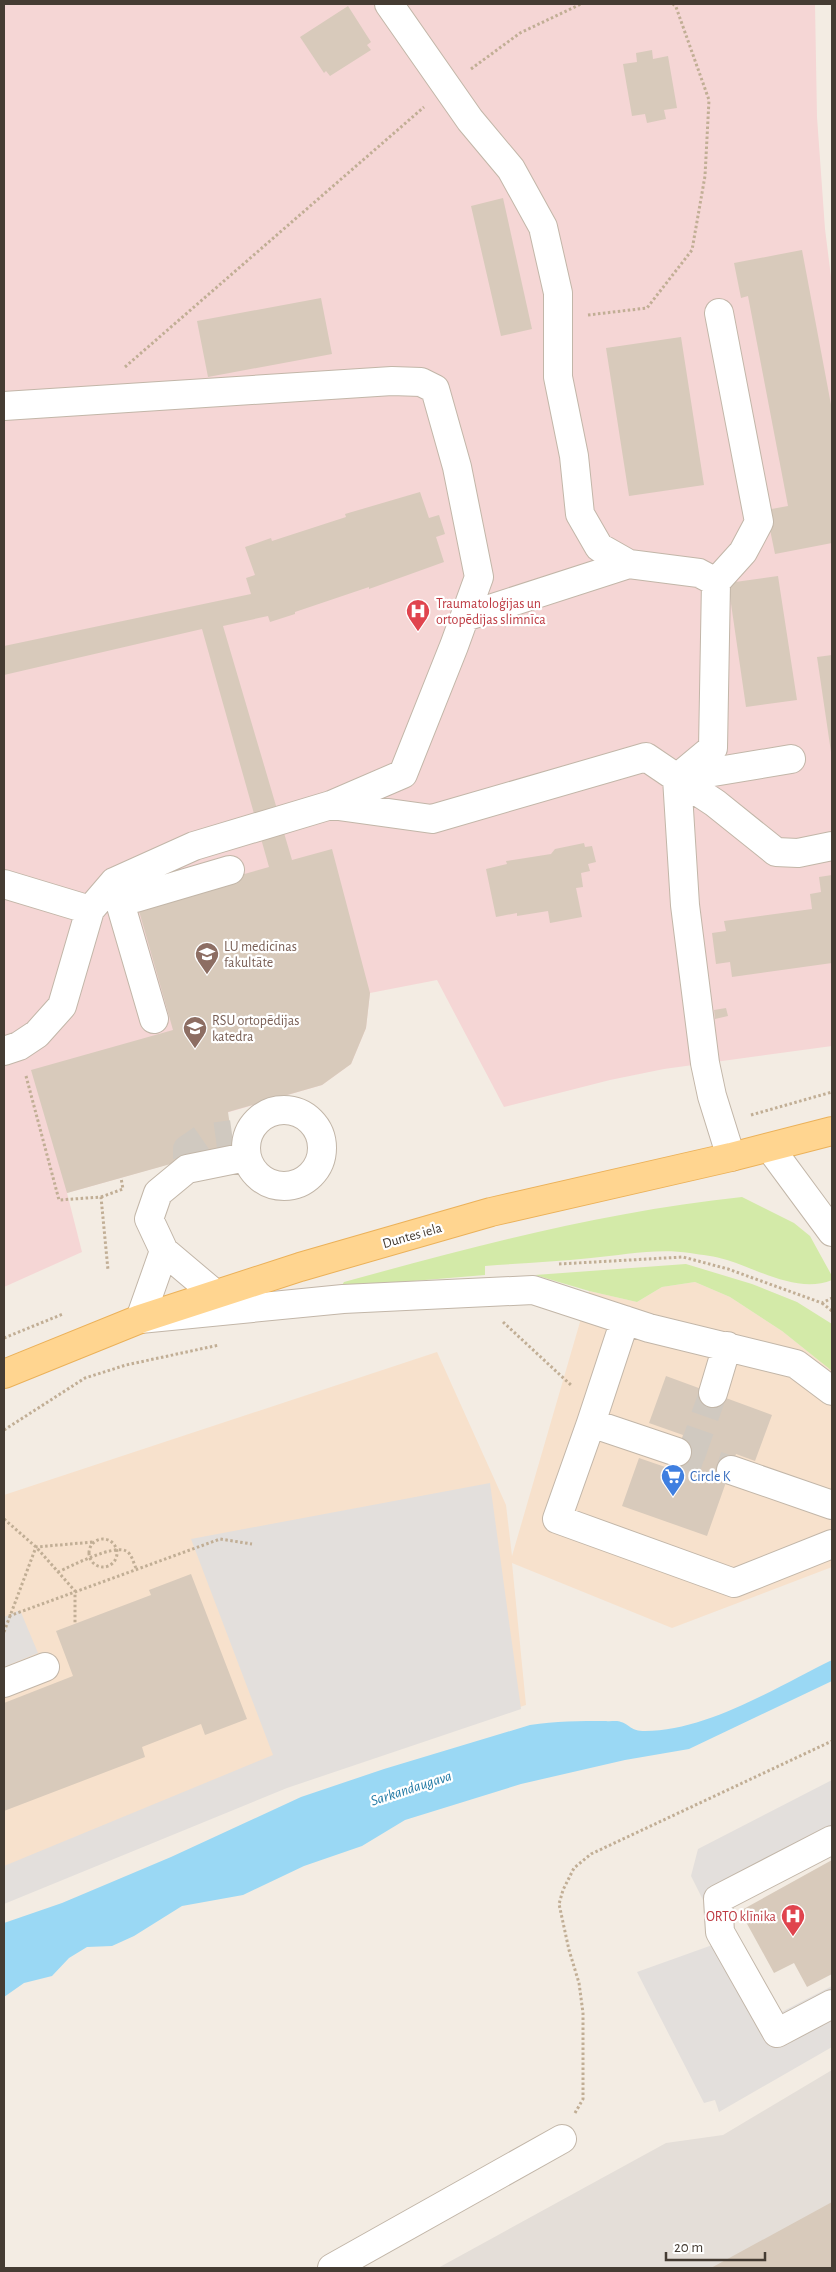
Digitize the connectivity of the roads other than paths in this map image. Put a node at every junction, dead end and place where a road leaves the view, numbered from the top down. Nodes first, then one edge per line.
1 (389, 4) edge
2 (719, 313) dead end
3 (4, 406) edge
4 (629, 564) junction
5 (716, 582) junction
6 (465, 617) junction
7 (791, 759) dead end
8 (677, 778) junction
9 (331, 805) junction
10 (832, 846) edge
11 (230, 870) dead end
12 (114, 882) junction
13 (4, 884) edge
14 (90, 910) junction
15 (154, 1019) dead end
16 (11, 1049) edge
17 (832, 1131) edge
18 (242, 1142) dead end
19 (770, 1148) junction
20 (730, 1157) junction
21 (832, 1232) edge
22 (164, 1251) junction
23 (215, 1294) junction
24 (140, 1319) junction
25 (625, 1320) junction
26 (727, 1346) junction
27 (4, 1374) edge
28 (832, 1391) edge
29 (713, 1393) tunnel mouth
30 (594, 1415) junction
31 (677, 1452) tunnel mouth
32 (731, 1470) tunnel mouth
33 (832, 1506) edge
34 (832, 1544) edge
35 (45, 1667) dead end
36 (4, 1683) edge
37 (832, 1840) edge
38 (832, 2004) edge
39 (562, 2139) road end
40 (332, 2268) edge

1 - 4 street
2 - 5 street
3 - 6 street
4 - 5 street
4 - 6 street
5 - 8 street
6 - 9 street
7 - 8 street
8 - 9 street
8 - 10 street
8 - 20 street
9 - 12 street
11 - 12 street
12 - 14 street
12 - 15 street
13 - 14 street
14 - 16 street
17 - 19 main road, Duntes iela
18 - 22 street
19 - 20 main road, Duntes iela
19 - 21 street
20 - 23 main road, Duntes iela
22 - 23 street
22 - 24 street
23 - 24 main road, Duntes iela
24 - 25 street
24 - 27 main road, Duntes iela
25 - 26 street
25 - 30 street
26 - 28 street
26 - 29 street
30 - 31 street
30 - 34 street
32 - 33 street
35 - 36 street
37 - 38 street
39 - 40 street

